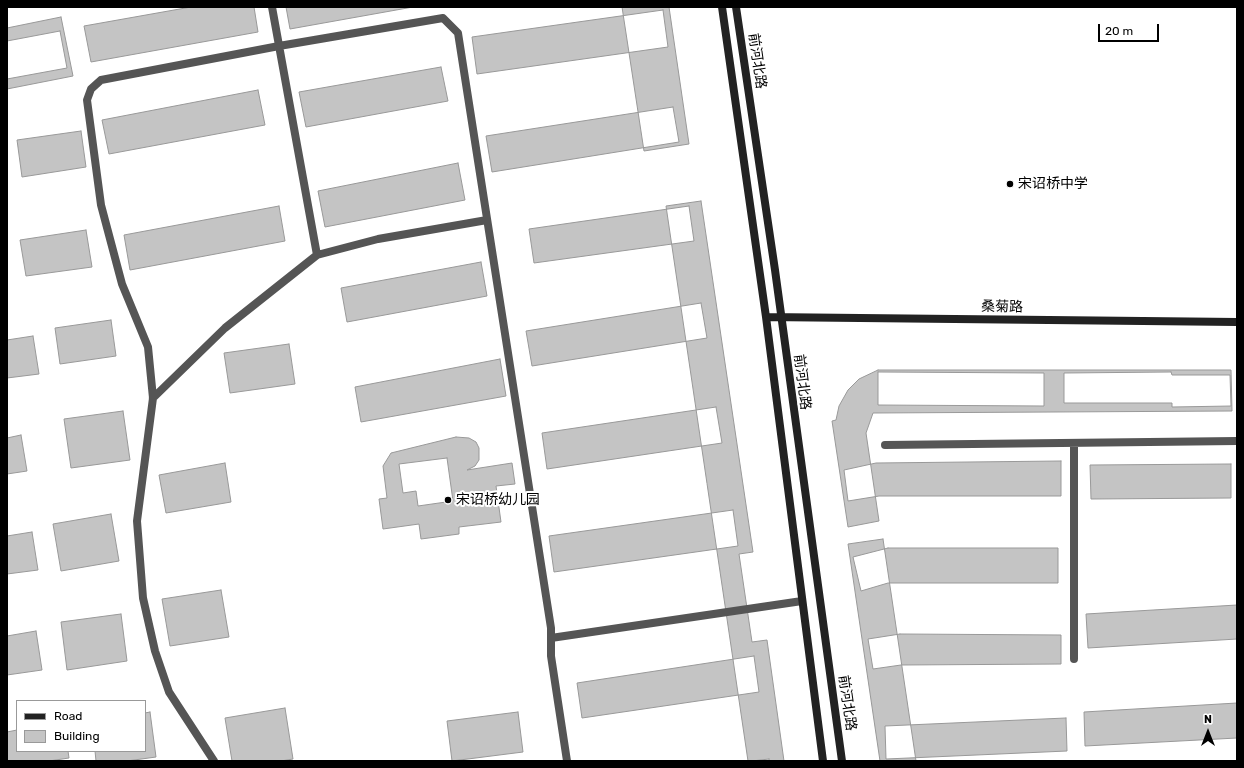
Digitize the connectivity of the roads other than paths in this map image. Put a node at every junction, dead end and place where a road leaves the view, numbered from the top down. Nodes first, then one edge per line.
1 (272, 7) edge
2 (722, 7) edge
3 (736, 7) edge
4 (279, 46) junction
5 (487, 220) junction
6 (317, 255) junction
7 (766, 317) junction
8 (781, 318) junction
9 (1237, 322) edge
10 (153, 398) junction
11 (1237, 441) edge
12 (1074, 443) junction
13 (885, 445) dead end
14 (802, 602) junction
15 (551, 638) junction
16 (1074, 659) dead end
17 (214, 761) edge
18 (567, 761) edge
19 (824, 761) edge
20 (842, 761) edge

1 - 4 lane
2 - 7 main road, 前河北路
3 - 8 main road, 前河北路
4 - 5 lane
4 - 6 lane
4 - 10 lane
5 - 6 lane
5 - 15 lane
6 - 10 lane
7 - 8 main road, 桑菊路
7 - 14 main road, 前河北路
8 - 9 main road, 桑菊路
8 - 20 main road, 前河北路
10 - 17 lane
11 - 12 lane
12 - 13 lane
12 - 16 lane
14 - 15 lane
14 - 19 main road, 前河北路
15 - 18 lane

